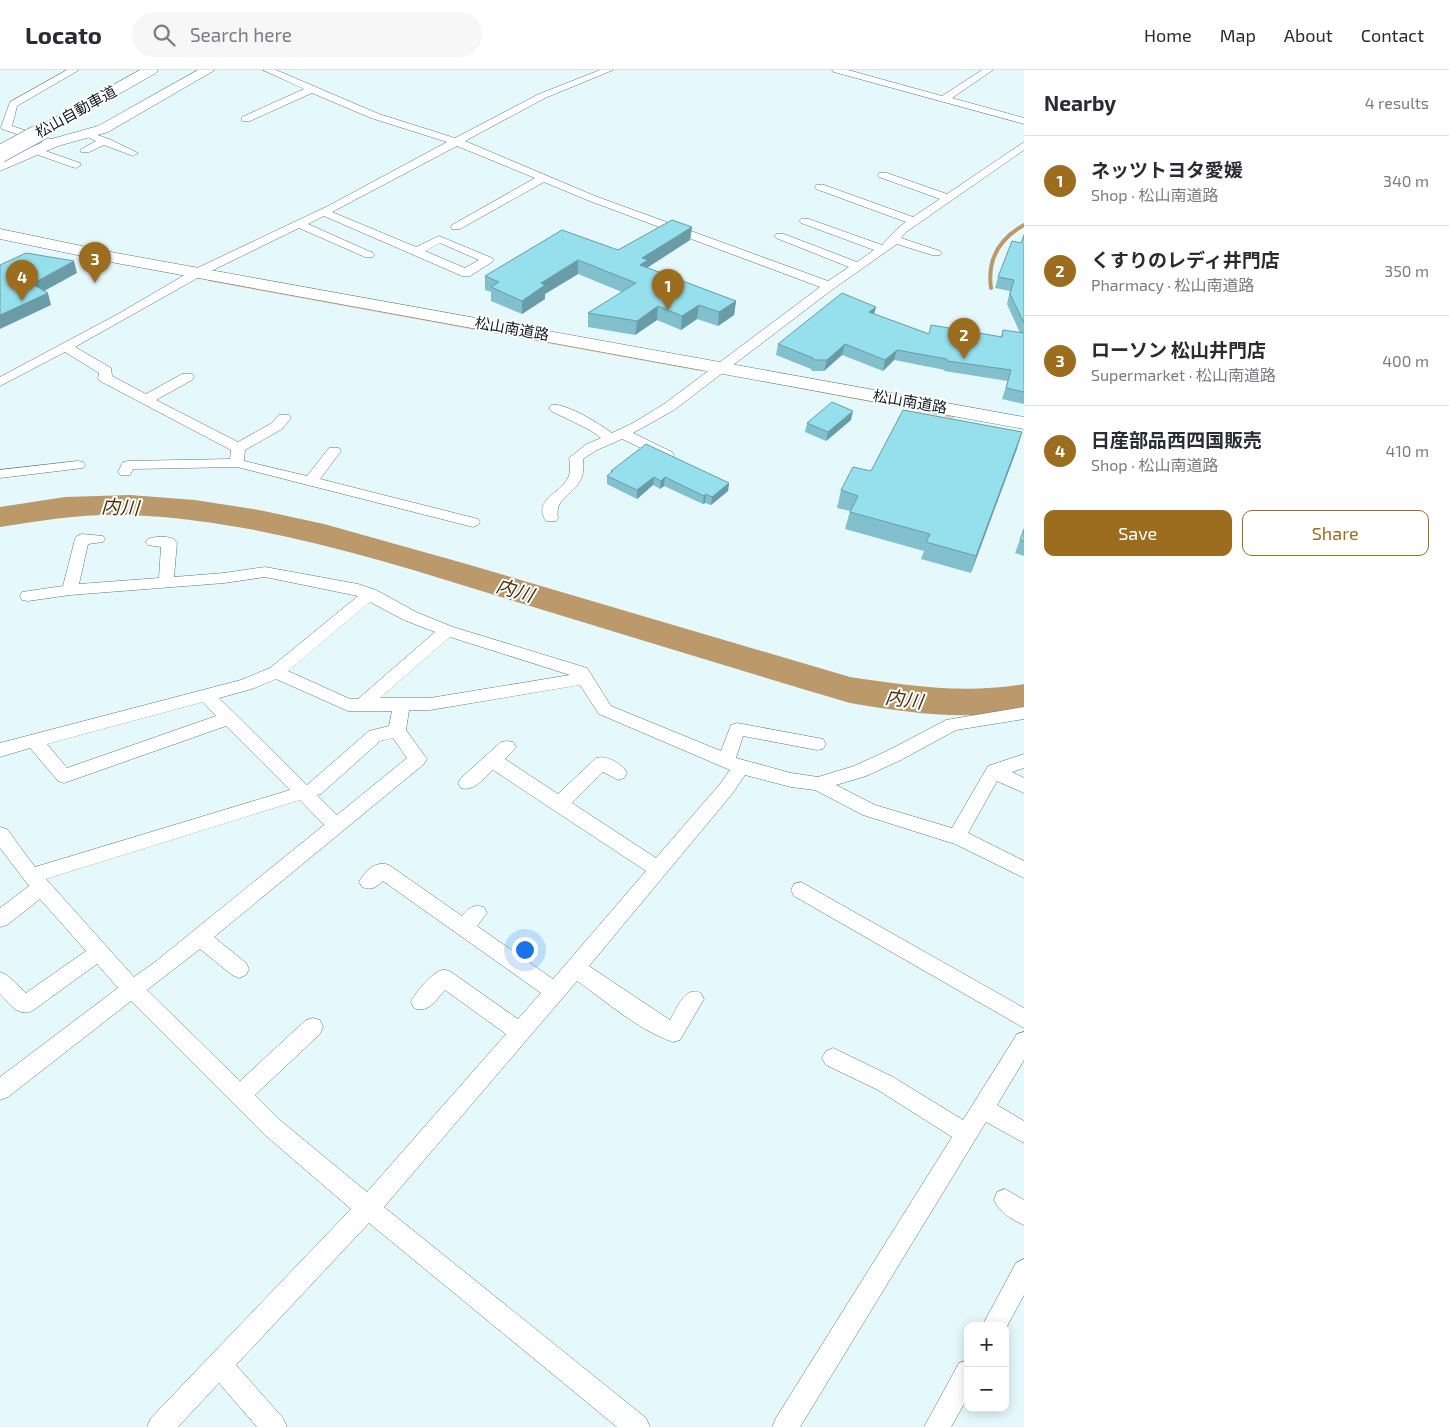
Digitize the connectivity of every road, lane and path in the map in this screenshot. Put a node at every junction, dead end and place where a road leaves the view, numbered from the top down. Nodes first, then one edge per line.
1 (74, 70) edge
2 (127, 70) edge
3 (152, 70) edge
4 (208, 70) edge
5 (268, 70) edge
6 (837, 70) edge
7 (988, 70) edge
8 (603, 71) edge
9 (312, 89) junction
10 (906, 89) junction
11 (944, 99) junction
12 (923, 100) dead end
13 (0, 103) edge
14 (13, 104) junction
15 (246, 119) dead end
16 (1024, 121) edge
17 (26, 125) junction
18 (46, 129) junction
19 (2, 134) edge
20 (86, 134) junction
21 (105, 141) junction
22 (457, 142) junction
23 (1024, 146) edge
24 (34, 150) junction
25 (85, 150) dead end
26 (133, 153) dead end
27 (0, 154) edge
28 (76, 165) dead end
29 (0, 166) edge
30 (882, 175) dead end
31 (543, 178) junction
32 (821, 186) dead end
33 (948, 198) junction
34 (323, 212) junction
35 (805, 221) dead end
36 (914, 221) junction
37 (298, 224) junction
38 (670, 226) junction
39 (456, 227) dead end
40 (0, 234) edge
41 (780, 236) dead end
42 (653, 237) edge
43 (895, 240) junction
44 (0, 247) edge
45 (882, 249) junction
46 (416, 252) junction
47 (936, 253) dead end
48 (369, 255) dead end
49 (857, 266) junction
50 (191, 277) junction
51 (829, 286) junction
52 (65, 347) junction
53 (715, 372) junction
54 (187, 377) dead end
55 (0, 382) edge
56 (146, 400) junction
57 (556, 408) dead end
58 (284, 418) dead end
59 (1024, 423) edge
60 (615, 435) junction
61 (1024, 435) edge
62 (334, 451) dead end
63 (238, 456) junction
64 (680, 461) edge
65 (78, 465) dead end
66 (125, 472) dead end
67 (0, 474) edge
68 (311, 481) junction
69 (551, 518) dead end
70 (473, 522) dead end
71 (98, 539) dead end
72 (153, 542) dead end
73 (166, 581) junction
74 (70, 590) junction
75 (370, 594) junction
76 (28, 596) dead end
77 (447, 631) junction
78 (276, 672) junction
79 (584, 678) junction
80 (206, 695) junction
81 (401, 704) junction
82 (362, 705) junction
83 (1024, 713) edge
84 (229, 718) junction
85 (397, 731) junction
86 (34, 741) junction
87 (817, 744) dead end
88 (507, 747) dead end
89 (0, 750) edge
90 (492, 760) junction
91 (1024, 761) edge
92 (734, 764) junction
93 (994, 771) junction
94 (618, 773) dead end
95 (467, 783) dead end
96 (818, 784) junction
97 (1024, 786) edge
98 (303, 793) junction
99 (559, 804) junction
100 (336, 825) junction
101 (0, 834) edge
102 (956, 837) junction
103 (658, 869) junction
104 (1024, 870) edge
105 (37, 882) junction
106 (369, 882) dead end
107 (801, 890) dead end
108 (477, 913) dead end
109 (0, 919) edge
110 (463, 927) junction
111 (200, 937) junction
112 (99, 952) junction
113 (575, 968) junction
114 (239, 969) dead end
115 (0, 981) edge
116 (132, 989) junction
117 (555, 992) junction
118 (694, 999) dead end
119 (421, 1002) dead end
120 (1024, 1019) edge
121 (313, 1027) dead end
122 (520, 1032) junction
123 (1024, 1041) edge
124 (833, 1058) dead end
125 (0, 1090) edge
126 (240, 1095) junction
127 (984, 1109) junction
128 (1024, 1133) edge
129 (967, 1135) junction
130 (1005, 1200) dead end
131 (368, 1208) junction
132 (1024, 1214) edge
133 (1024, 1271) edge
134 (996, 1322) edge
135 (219, 1365) junction
136 (964, 1379) edge
137 (160, 1427) edge
138 (274, 1427) edge
139 (637, 1427) edge
140 (785, 1427) edge
141 (937, 1427) edge

1 - 14 street
2 - 17 highway, 松山自動車道
3 - 18 highway, 松山自動車道
4 - 20 street
5 - 9 street
6 - 10 street
7 - 11 street
8 - 22 street
9 - 15 street
9 - 22 street
10 - 11 street
10 - 12 street
11 - 16 street
13 - 14 street
14 - 19 street
17 - 18 highway
17 - 19 highway
18 - 19 street
18 - 20 street
18 - 24 street
18 - 27 highway, 松山自動車道, bridge
20 - 21 street
21 - 25 street
21 - 26 street
22 - 31 street
22 - 34 street
23 - 33 street
24 - 28 street
24 - 29 street
30 - 33 street
31 - 38 street
31 - 39 street
32 - 36 street
33 - 36 street
34 - 37 street
34 - 46 street
35 - 45 street
36 - 43 street
37 - 48 street
37 - 50 street
38 - 42 street
38 - 51 street
40 - 50 highway, 松山南道路
41 - 49 street
43 - 45 street
43 - 47 street
44 - 50 highway, 松山南道路
45 - 49 street
46 - 46 street
49 - 51 street
50 - 52 street
50 - 53 highway, 松山南道路
51 - 53 street
52 - 55 street
52 - 56 street
53 - 59 highway, 松山南道路
53 - 60 street
53 - 61 highway, 松山南道路
54 - 56 street
56 - 63 street
57 - 60 street
58 - 63 street
60 - 64 street
60 - 69 street
62 - 68 street
63 - 66 street
63 - 68 street
65 - 67 street
68 - 70 street
71 - 74 street
72 - 73 street
73 - 74 street
73 - 75 street
74 - 76 street
75 - 77 street
75 - 78 street
77 - 79 street
77 - 82 street
78 - 80 street
78 - 82 street
79 - 81 street
79 - 92 street
80 - 84 street
80 - 86 street
81 - 82 street
81 - 85 street
83 - 96 street
84 - 86 street
84 - 98 street
85 - 98 street
85 - 100 street
86 - 89 street
87 - 92 street
88 - 90 street
90 - 95 street
90 - 99 street
91 - 93 street
92 - 96 street
92 - 103 street
93 - 97 street
93 - 102 street
94 - 99 street
96 - 102 street
98 - 100 street
98 - 105 street
99 - 103 street
100 - 111 street
101 - 105 street
102 - 104 street
103 - 113 street
105 - 109 street
105 - 112 street
106 - 110 street
107 - 120 street
108 - 110 street
110 - 117 street
111 - 114 street
111 - 116 street
112 - 115 street
112 - 116 street
113 - 117 street
113 - 118 street
116 - 125 street
116 - 126 street
117 - 122 street
119 - 122 street
121 - 126 street
122 - 131 street
123 - 127 street
124 - 129 street
126 - 131 street
127 - 128 street
127 - 129 street
129 - 140 street
130 - 132 street
131 - 135 street
131 - 139 street
133 - 134 street
135 - 137 street
135 - 138 street
136 - 141 street

